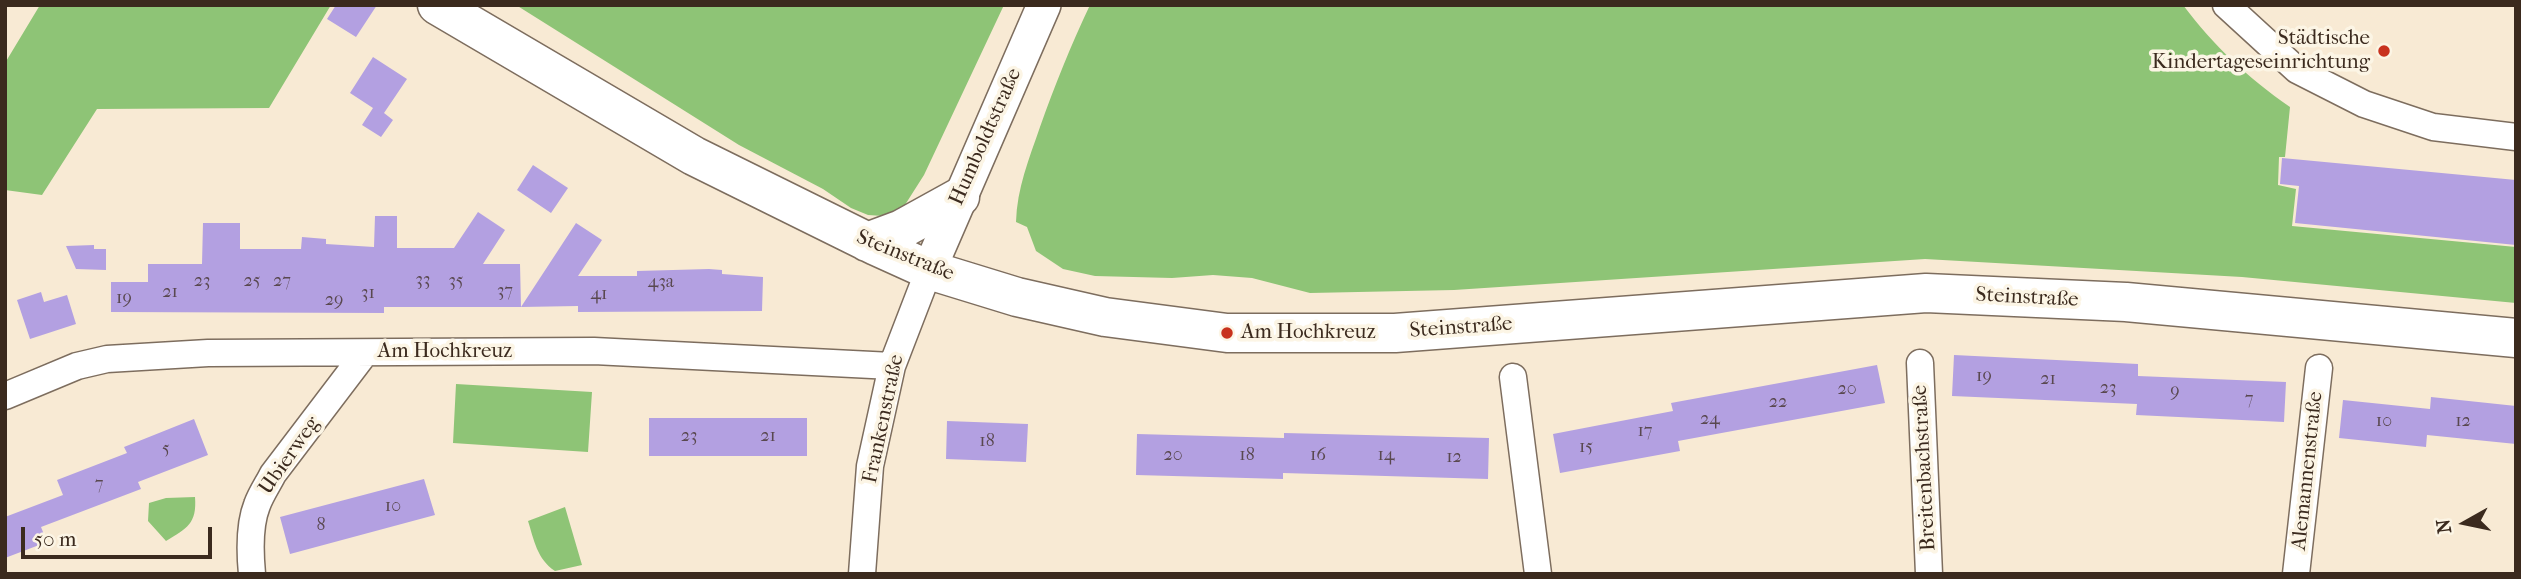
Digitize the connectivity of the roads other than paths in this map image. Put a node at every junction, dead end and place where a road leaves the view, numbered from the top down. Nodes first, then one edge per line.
1 (437, 5) edge
2 (1044, 5) edge
3 (2226, 5) edge
4 (2516, 137) edge
5 (960, 197) junction
6 (867, 242) junction
7 (929, 270) junction
8 (2516, 338) edge
9 (365, 352) junction
10 (1920, 363) dead end
11 (892, 366) junction
12 (2319, 368) dead end
13 (1513, 377) dead end
14 (5, 396) edge
15 (252, 574) edge
16 (862, 574) edge
17 (1538, 574) edge
18 (1929, 574) edge
19 (2296, 574) edge

1 - 6 main road, Steinstraße
2 - 5 street, Humboldtstraße
3 - 4 street
5 - 6 main road
5 - 7 street, Humboldtstraße
6 - 7 main road, Steinstraße
7 - 8 main road, Steinstraße
7 - 11 street, Frankenstraße
9 - 11 street, Am Hochkreuz
9 - 14 street, Am Hochkreuz
9 - 15 street, Ubierweg
10 - 18 street, Breitenbachstraße
11 - 16 street, Frankenstraße
12 - 19 street, Alemannenstraße
13 - 17 street

